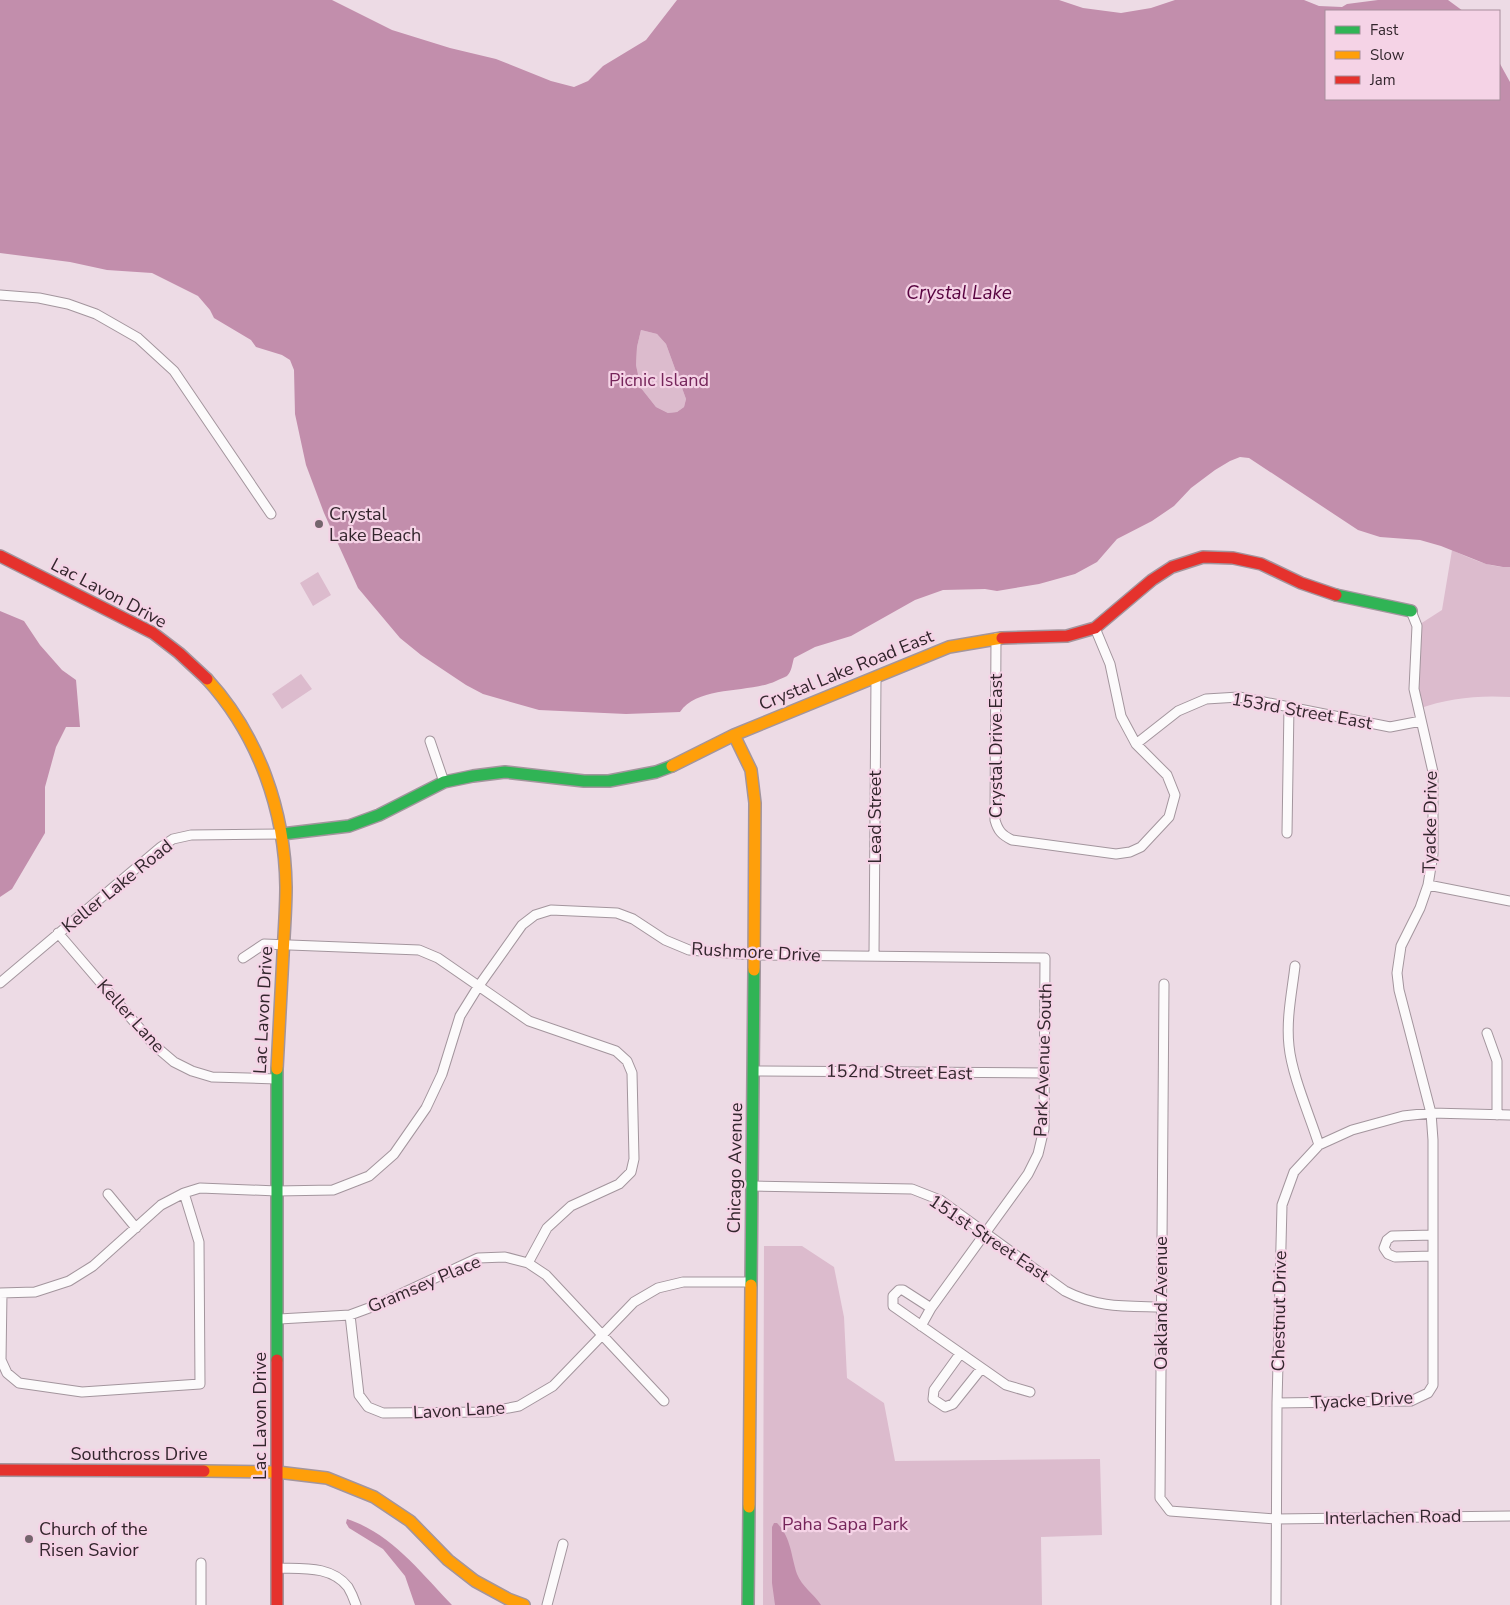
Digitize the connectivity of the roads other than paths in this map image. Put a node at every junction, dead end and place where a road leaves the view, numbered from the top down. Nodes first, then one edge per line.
1 (0, 295) edge
2 (271, 514) dead end
3 (0, 556) edge
4 (1411, 610) joint
5 (1095, 628) junction
6 (996, 638) junction
7 (876, 677) junction
8 (1289, 706) junction
9 (1421, 722) junction
10 (734, 735) junction
11 (430, 741) dead end
12 (1136, 744) junction
13 (444, 782) junction
14 (1287, 833) dead end
15 (282, 834) junction
16 (1428, 885) junction
17 (1510, 901) edge
18 (58, 934) junction
19 (284, 944) junction
20 (754, 955) junction
21 (874, 956) junction
22 (243, 958) dead end
23 (1045, 958) joint
24 (1295, 966) dead end
25 (0, 983) edge
26 (1164, 984) dead end
27 (478, 987) junction
28 (1487, 1033) dead end
29 (753, 1071) junction
30 (1044, 1073) junction
31 (277, 1079) junction
32 (1431, 1114) junction
33 (1497, 1114) junction
34 (1510, 1115) edge
35 (1320, 1145) junction
36 (752, 1186) junction
37 (277, 1191) junction
38 (184, 1193) junction
39 (108, 1194) dead end
40 (136, 1228) junction
41 (986, 1233) junction
42 (1433, 1235) junction
43 (1432, 1256) junction
44 (528, 1263) junction
45 (751, 1282) junction
46 (1, 1293) edge
47 (1161, 1306) junction
48 (931, 1308) junction
49 (350, 1315) junction
50 (277, 1322) junction
51 (921, 1326) junction
52 (602, 1335) junction
53 (960, 1354) junction
54 (980, 1369) junction
55 (1030, 1392) dead end
56 (664, 1401) dead end
57 (1277, 1403) junction
58 (0, 1470) edge
59 (277, 1472) junction
60 (1510, 1516) edge
61 (1276, 1518) junction
62 (563, 1544) dead end
63 (201, 1564) dead end
64 (277, 1568) junction
65 (201, 1605) edge
66 (277, 1605) edge
67 (356, 1605) edge
68 (524, 1605) edge
69 (547, 1605) edge
70 (748, 1605) edge
71 (1276, 1605) edge

1 - 2 street
3 - 15 street, Lac Lavon Drive
4 - 5 street, Crystal Lake Road East
4 - 9 street, Tyacke Drive
5 - 6 street, Crystal Lake Road East
5 - 12 street, Crystal Drive East
6 - 7 street, Crystal Lake Road East
6 - 12 street, Crystal Drive East
7 - 10 street, Crystal Lake Road East
7 - 21 street, Lead Street
8 - 9 street, 153rd Street East
8 - 12 street, 153rd Street East
8 - 14 street
9 - 16 street, Tyacke Drive
10 - 13 street, Crystal Lake Road East
10 - 20 street, Chicago Avenue
11 - 13 street
13 - 15 street, Crystal Lake Road East
15 - 18 street, Keller Lake Road
15 - 19 street, Lac Lavon Drive
16 - 17 street
16 - 32 street, Tyacke Drive
18 - 25 street, Keller Lake Road
18 - 31 street, Keller Lane
19 - 22 street
19 - 27 street
19 - 31 street, Lac Lavon Drive
20 - 21 street, Rushmore Drive
20 - 27 street, Rushmore Drive
20 - 29 street, Chicago Avenue
21 - 23 street, Rushmore Drive
23 - 30 street, Park Avenue South
24 - 35 street
26 - 47 street, Oakland Avenue
27 - 37 street, Rushmore Drive
27 - 44 street
28 - 33 street
29 - 30 street, 152nd Street East
29 - 36 street, Chicago Avenue
30 - 41 street, Park Avenue South
31 - 37 street, Lac Lavon Drive
32 - 33 street, Chestnut Drive
32 - 35 street, Chestnut Drive
32 - 42 street, Tyacke Drive
33 - 34 street, Chestnut Drive
35 - 57 street, Chestnut Drive
36 - 41 street, 151st Street East
36 - 45 street, Chicago Avenue
37 - 38 street, Rushmore Drive
37 - 50 street, Lac Lavon Drive
38 - 40 street, Rushmore Drive
38 - 46 street
39 - 40 street
40 - 46 street, Rushmore Drive
41 - 47 street, 151st Street East
41 - 48 street, Park Avenue South
42 - 43 street, Tyacke Drive
42 - 43 street
43 - 57 street, Tyacke Drive
44 - 49 street, Gramsey Place
44 - 52 street, Gramsey Place
45 - 52 street, Lavon Lane
45 - 70 street, Chicago Avenue
47 - 61 street, Oakland Avenue
48 - 51 street, Park Avenue South
48 - 51 street
49 - 50 street, Gramsey Place
49 - 52 street, Lavon Lane
50 - 59 street, Lac Lavon Drive
51 - 53 street
52 - 56 street, Gramsey Place
53 - 54 street
53 - 54 street
54 - 55 street
57 - 61 street, Chestnut Drive
58 - 59 street, Southcross Drive
59 - 64 street, Lac Lavon Drive
59 - 68 street, Southcross Drive
60 - 61 street, Interlachen Road
61 - 71 street, Chestnut Drive
62 - 69 street
63 - 65 street
64 - 66 street, Lac Lavon Drive
64 - 67 street

